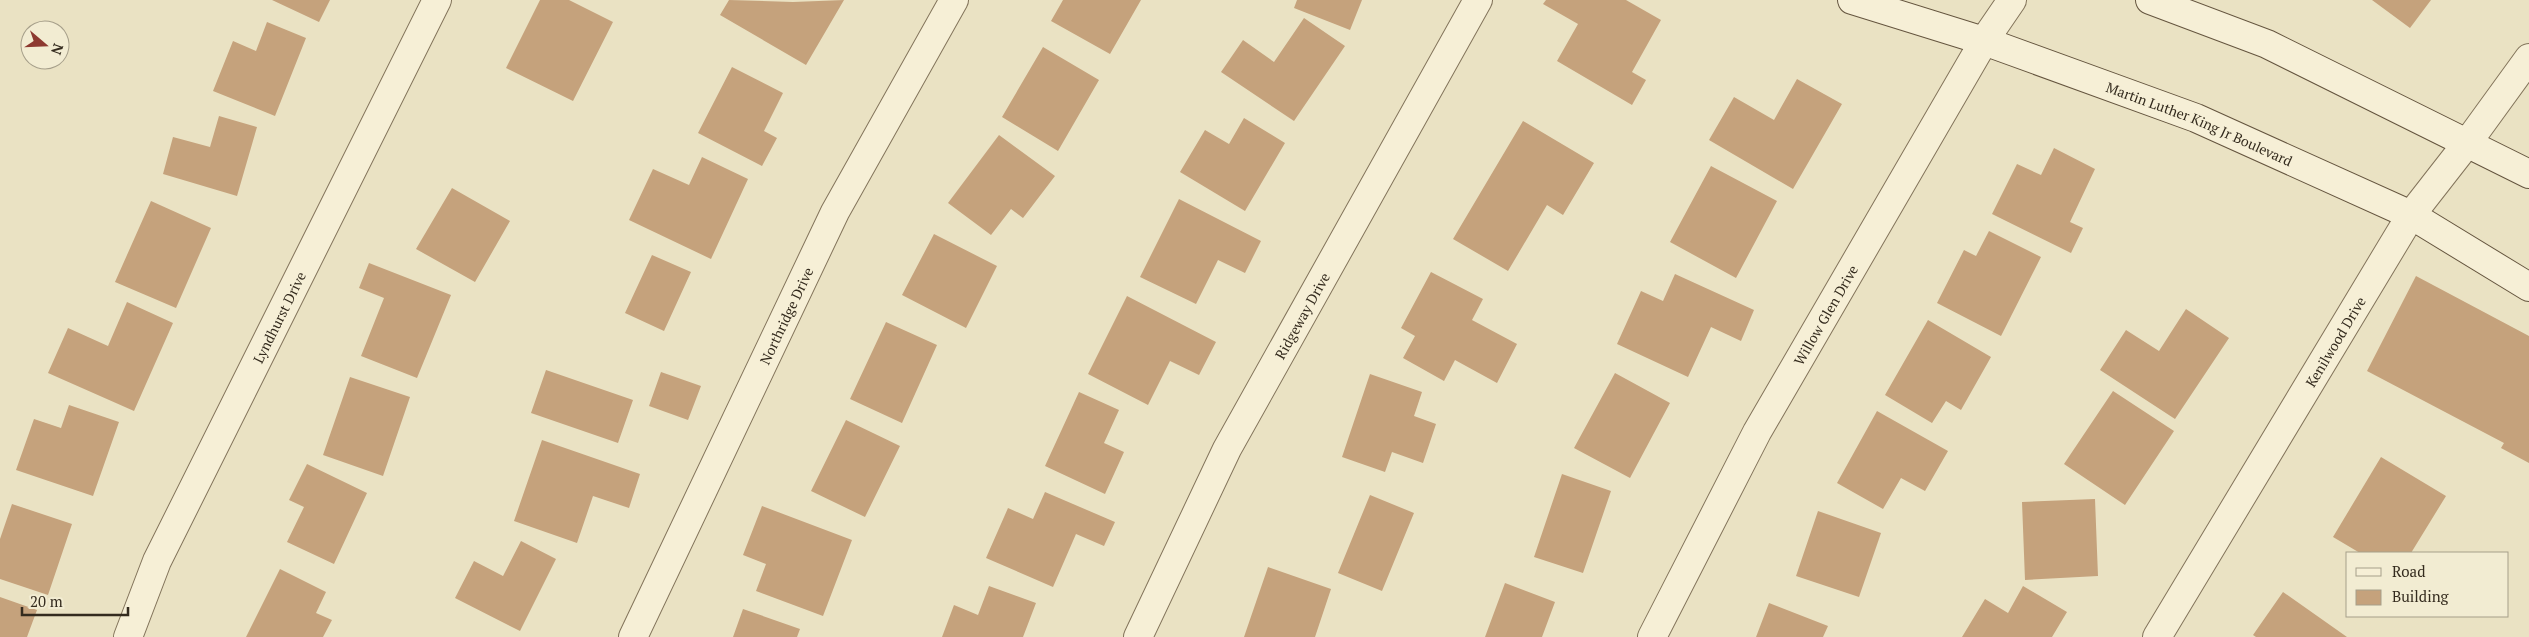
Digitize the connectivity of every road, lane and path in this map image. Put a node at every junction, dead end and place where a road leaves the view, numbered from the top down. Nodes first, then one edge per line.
1 (437, 0) edge
2 (954, 0) edge
3 (1478, 0) edge
4 (1852, 0) edge
5 (2012, 0) edge
6 (2150, 0) edge
7 (1984, 42) junction
8 (2529, 58) edge
9 (2468, 142) junction
10 (2529, 174) edge
11 (2411, 215) junction
12 (2529, 287) edge
13 (128, 637) edge
14 (633, 637) edge
15 (1138, 637) edge
16 (1652, 637) edge
17 (2157, 637) edge

1 - 13 street, Lyndhurst Drive
2 - 14 street, Northridge Drive
3 - 15 street, Ridgeway Drive
4 - 7 street, Martin Luther King Jr Boulevard
5 - 7 street, Willow Glen Drive
6 - 9 street
7 - 11 street, Martin Luther King Jr Boulevard
7 - 16 street, Willow Glen Drive
8 - 9 street, Kenilwood Drive
9 - 10 street
9 - 11 street, Kenilwood Drive
11 - 12 street, Martin Luther King Jr Boulevard
11 - 17 street, Kenilwood Drive

